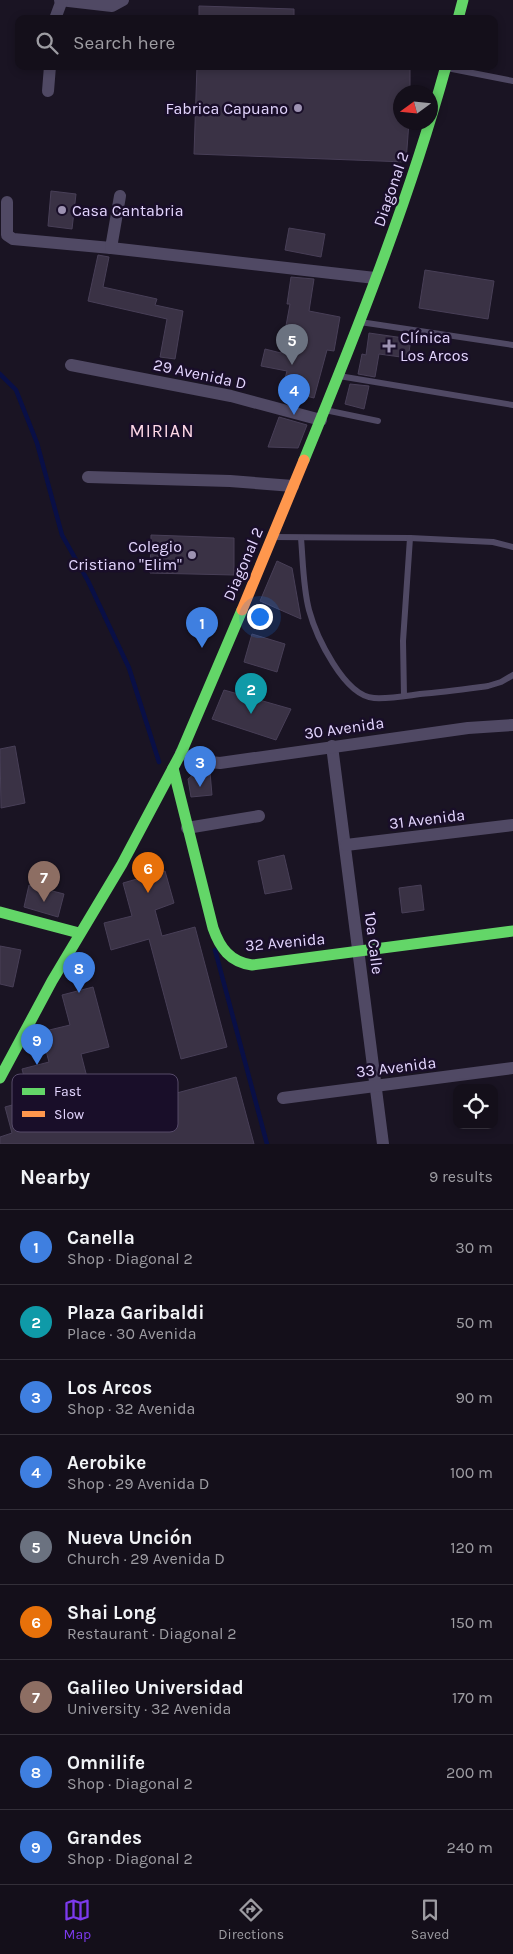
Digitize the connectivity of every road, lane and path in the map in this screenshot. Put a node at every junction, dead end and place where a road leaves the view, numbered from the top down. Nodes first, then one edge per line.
1 (61, 0) edge
2 (463, 0) edge
3 (122, 2) edge
4 (57, 15) edge
5 (459, 15) edge
6 (50, 70) edge
7 (445, 70) edge
8 (460, 70) edge
9 (513, 81) edge
10 (48, 91) dead end
11 (120, 196) dead end
12 (7, 202) dead end
13 (110, 248) junction
14 (375, 278) junction
15 (359, 322) junction
16 (513, 345) edge
17 (71, 366) dead end
18 (339, 376) junction
19 (513, 405) edge
20 (323, 415) junction
21 (378, 421) dead end
22 (88, 477) dead end
23 (293, 486) junction
24 (272, 537) junction
25 (301, 538) junction
26 (410, 538) junction
27 (513, 547) edge
28 (513, 675) edge
29 (404, 696) junction
30 (513, 725) edge
31 (332, 746) junction
32 (181, 752) junction
33 (174, 768) junction
34 (259, 816) dead end
35 (513, 825) edge
36 (187, 828) junction
37 (346, 845) junction
38 (0, 912) edge
39 (513, 931) edge
40 (79, 933) junction
41 (359, 950) junction
42 (513, 1068) edge
43 (0, 1078) edge
44 (376, 1086) junction
45 (283, 1098) dead end
46 (384, 1144) edge

1 - 3 street
1 - 4 street
2 - 5 main road
6 - 10 street
7 - 14 main road, Diagonal 2
8 - 9 lane
11 - 13 street
12 - 13 street
13 - 14 street
14 - 15 main road, Diagonal 2
15 - 16 lane
15 - 18 main road, Diagonal 2
17 - 20 street, 29 Avenida D
18 - 19 lane
18 - 20 main road, Diagonal 2
20 - 21 lane
20 - 23 main road, Diagonal 2
22 - 23 street
23 - 24 main road, Diagonal 2
24 - 25 lane
24 - 32 main road, Diagonal 2
25 - 26 lane
25 - 29 lane
26 - 27 lane
26 - 29 lane
28 - 29 lane
30 - 31 street, 30 Avenida
31 - 32 street, 30 Avenida
31 - 37 street, 10a Calle
32 - 33 main road, Diagonal 2
33 - 36 main road, 32 Avenida
33 - 40 main road, Diagonal 2
34 - 36 street
35 - 37 street, 31 Avenida
36 - 41 main road, 32 Avenida
37 - 41 street, 10a Calle
38 - 40 main road
39 - 41 main road, 32 Avenida
40 - 43 main road, Diagonal 2
41 - 44 street, 10a Calle
42 - 44 street, 33 Avenida
44 - 45 street, 33 Avenida
44 - 46 street, 10a Calle

